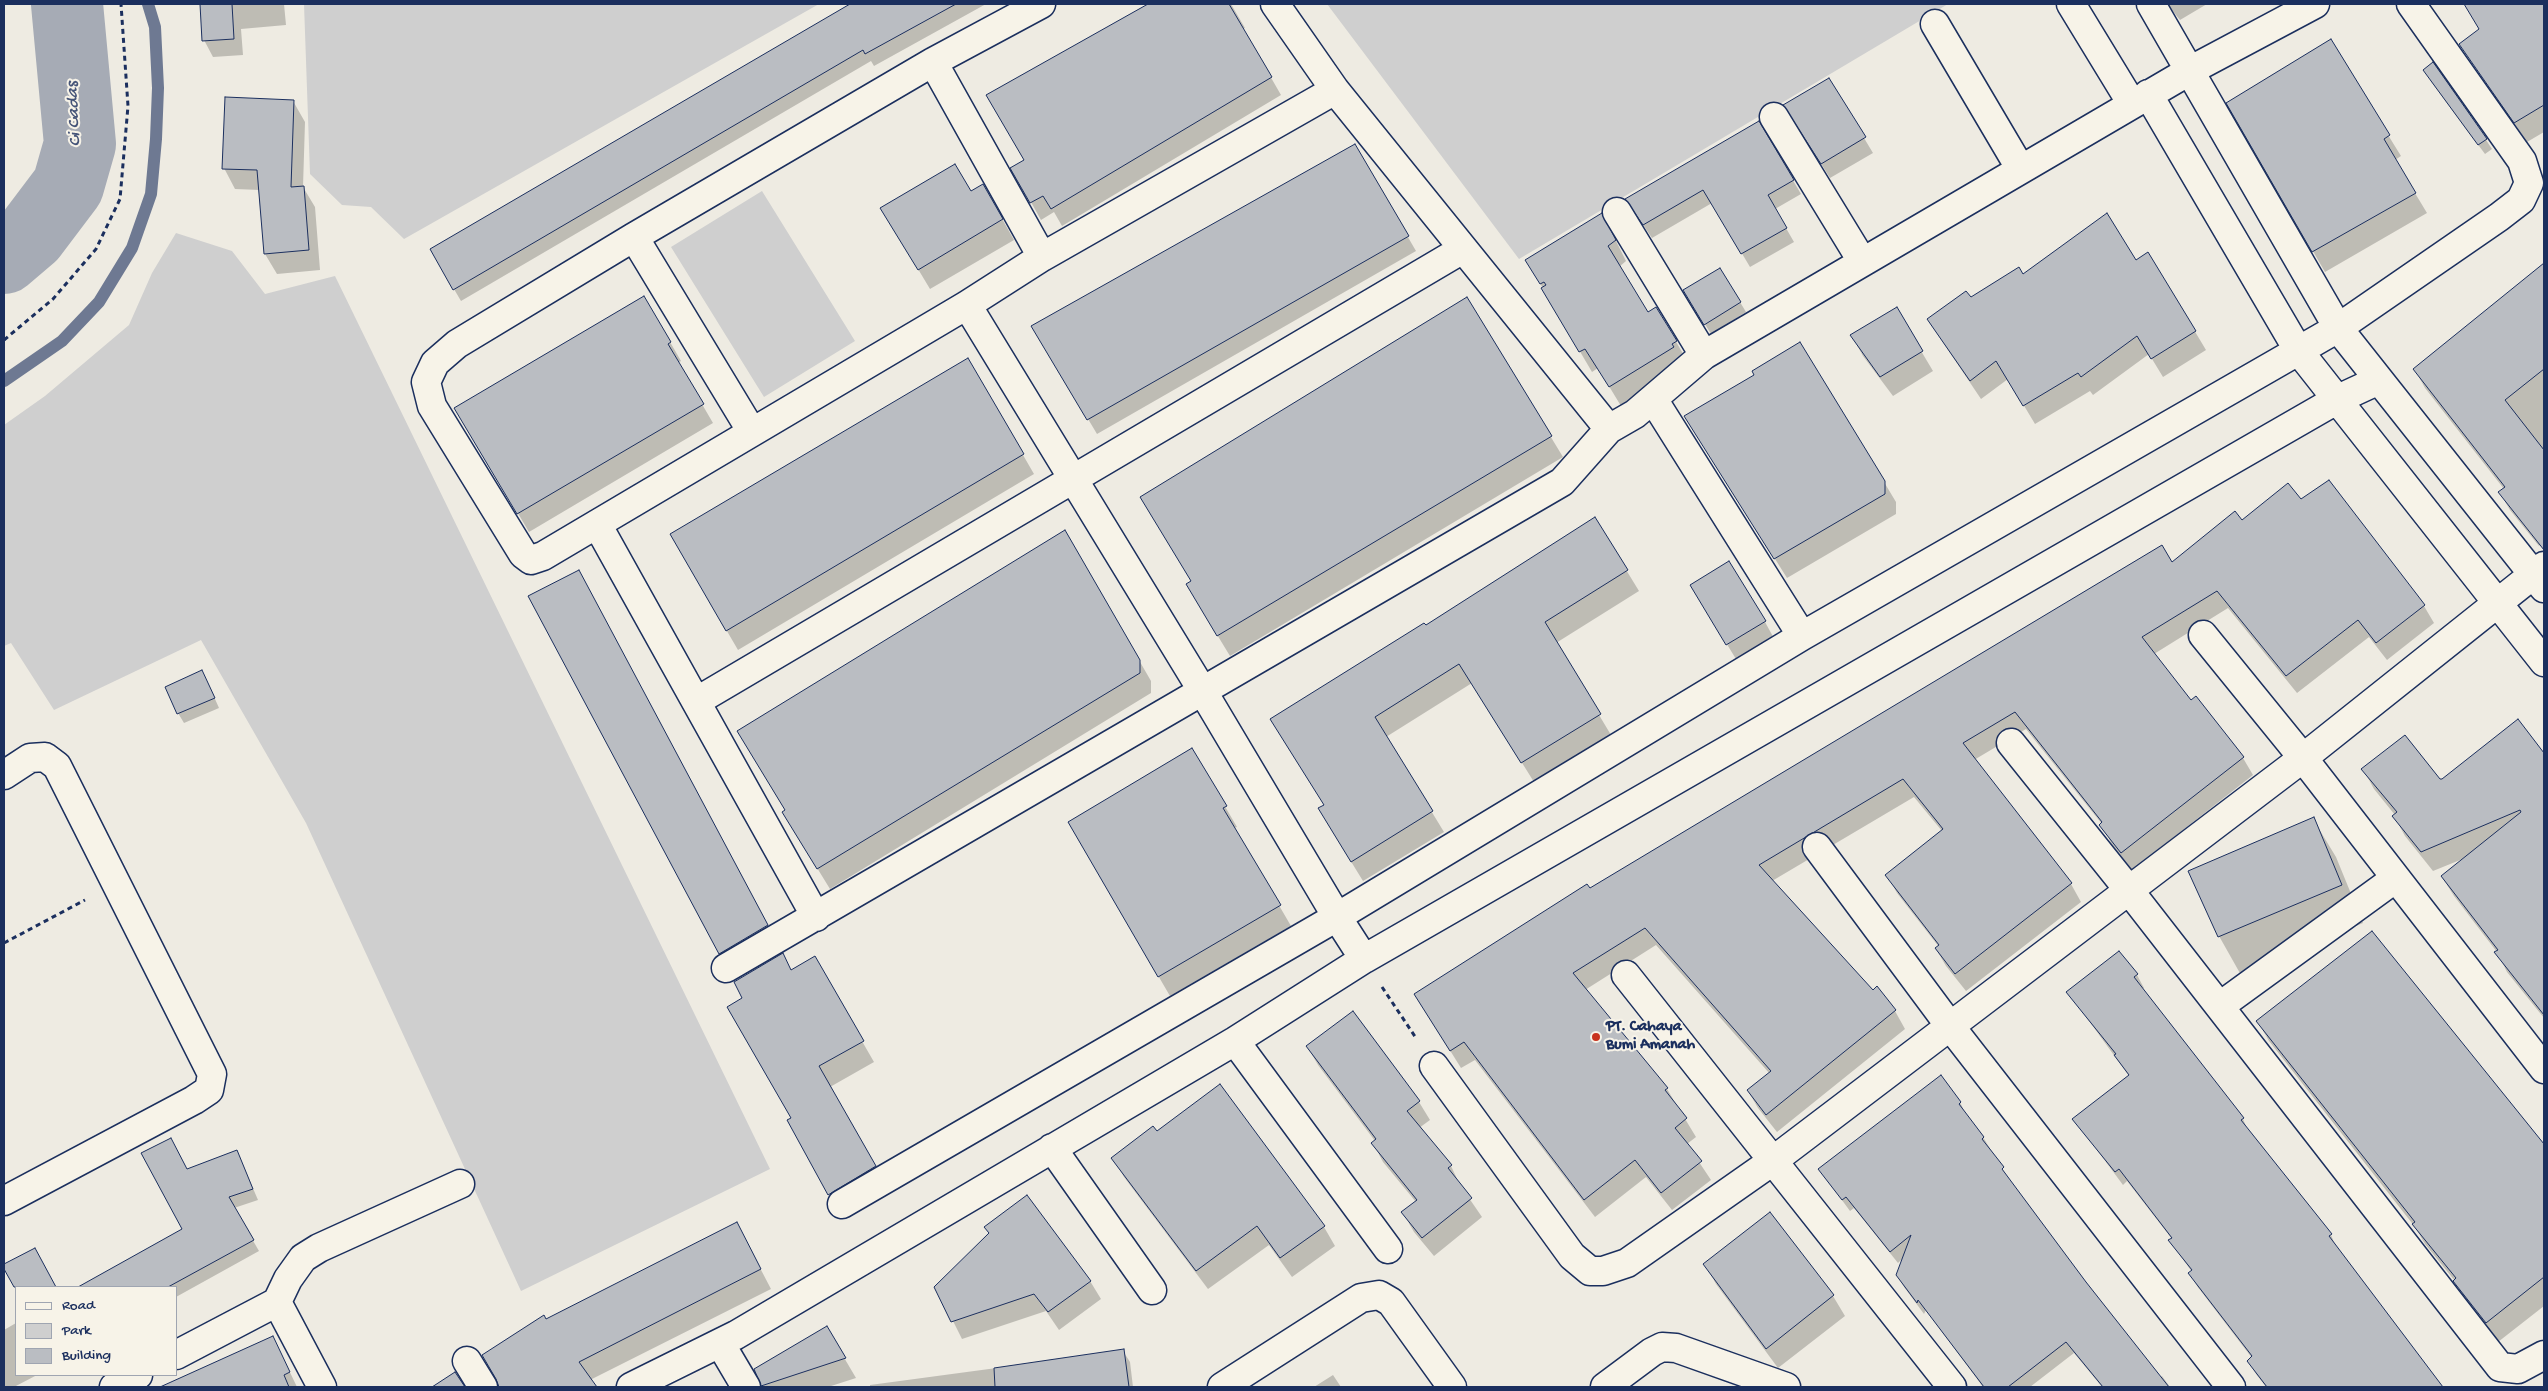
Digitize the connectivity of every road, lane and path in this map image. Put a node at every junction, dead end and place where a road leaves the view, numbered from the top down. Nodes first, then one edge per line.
1 (122, 4) edge
2 (1041, 4) edge
3 (1275, 4) edge
4 (2071, 4) edge
5 (2151, 4) edge
6 (2315, 4) edge
7 (2411, 4) edge
8 (1936, 24) dead end
9 (933, 62) junction
10 (2190, 70) junction
11 (1335, 90) junction
12 (2140, 99) junction
13 (1774, 117) dead end
14 (2020, 168) junction
15 (1618, 212) dead end
16 (634, 237) junction
17 (1463, 249) junction
18 (1042, 256) junction
19 (1862, 261) junction
20 (967, 305) junction
21 (2338, 328) junction
22 (4, 340) edge
23 (2298, 350) junction
24 (1704, 355) junction
25 (2379, 380) junction
26 (1654, 399) junction
27 (2338, 399) junction
28 (1609, 429) junction
29 (752, 432) junction
30 (1073, 479) junction
31 (597, 524) junction
32 (2541, 576) edge
33 (2497, 602) junction
34 (2203, 635) dead end
35 (1802, 636) junction
36 (2544, 662) edge
37 (1202, 690) junction
38 (697, 701) junction
39 (2011, 743) dead end
40 (2303, 758) junction
41 (4, 774) edge
42 (1817, 847) dead end
43 (2396, 878) junction
44 (116, 883) junction
45 (2128, 889) junction
46 (816, 917) junction
47 (1337, 917) junction
48 (4, 943) edge
49 (1364, 959) junction
50 (726, 968) dead end
51 (1626, 975) dead end
52 (2220, 1006) junction
53 (1950, 1026) junction
54 (1235, 1041) junction
55 (1434, 1066) joint
56 (2544, 1069) edge
57 (1052, 1148) junction
58 (1774, 1160) junction
59 (460, 1184) dead end
60 (4, 1201) edge
61 (842, 1204) dead end
62 (1388, 1249) dead end
63 (1152, 1290) dead end
64 (277, 1302) junction
65 (720, 1343) junction
66 (178, 1354) edge
67 (2544, 1355) edge
68 (467, 1360) dead end
69 (136, 1376) edge
70 (114, 1387) edge
71 (322, 1387) edge
72 (483, 1387) edge
73 (631, 1387) edge
74 (746, 1387) edge
75 (1222, 1387) edge
76 (1452, 1387) edge
77 (1605, 1387) edge
78 (1786, 1387) edge
79 (1952, 1387) edge
80 (2231, 1387) edge

1 - 22 path
2 - 9 street
3 - 11 street
4 - 12 street
5 - 10 street
6 - 10 street
7 - 21 street
8 - 14 street
9 - 16 street
9 - 18 street
10 - 12 street
10 - 21 street
11 - 17 street
11 - 18 street
12 - 14 street
12 - 23 street
13 - 19 street
14 - 19 street
15 - 24 street
16 - 29 street
16 - 31 street
17 - 28 street
17 - 30 street
18 - 20 street
19 - 24 street
20 - 29 street
20 - 30 street
21 - 23 street
21 - 25 street
23 - 27 street
23 - 35 street
24 - 26 street
25 - 27 street
25 - 32 street
26 - 28 street
26 - 35 street
27 - 33 street
27 - 49 street
28 - 37 street
29 - 31 street
30 - 37 street
30 - 38 street
31 - 38 street
32 - 33 street
33 - 36 street
33 - 40 street
34 - 40 street
35 - 47 street
37 - 46 street
37 - 47 street
38 - 46 street
39 - 45 street
40 - 43 street
40 - 45 street
41 - 44 street
42 - 53 street
43 - 52 street
43 - 56 street
44 - 48 path
44 - 60 street
45 - 52 street
45 - 53 street
46 - 50 street
47 - 49 street
47 - 61 street
49 - 54 street
49 - 55 path
51 - 58 street
52 - 67 street
53 - 58 street
53 - 80 street
54 - 57 street
54 - 62 street
55 - 58 street
57 - 63 street
57 - 65 street
58 - 79 street
59 - 64 street
64 - 66 street
64 - 71 street
65 - 73 street
65 - 74 street
68 - 72 street
69 - 70 street
75 - 76 street
77 - 78 street

